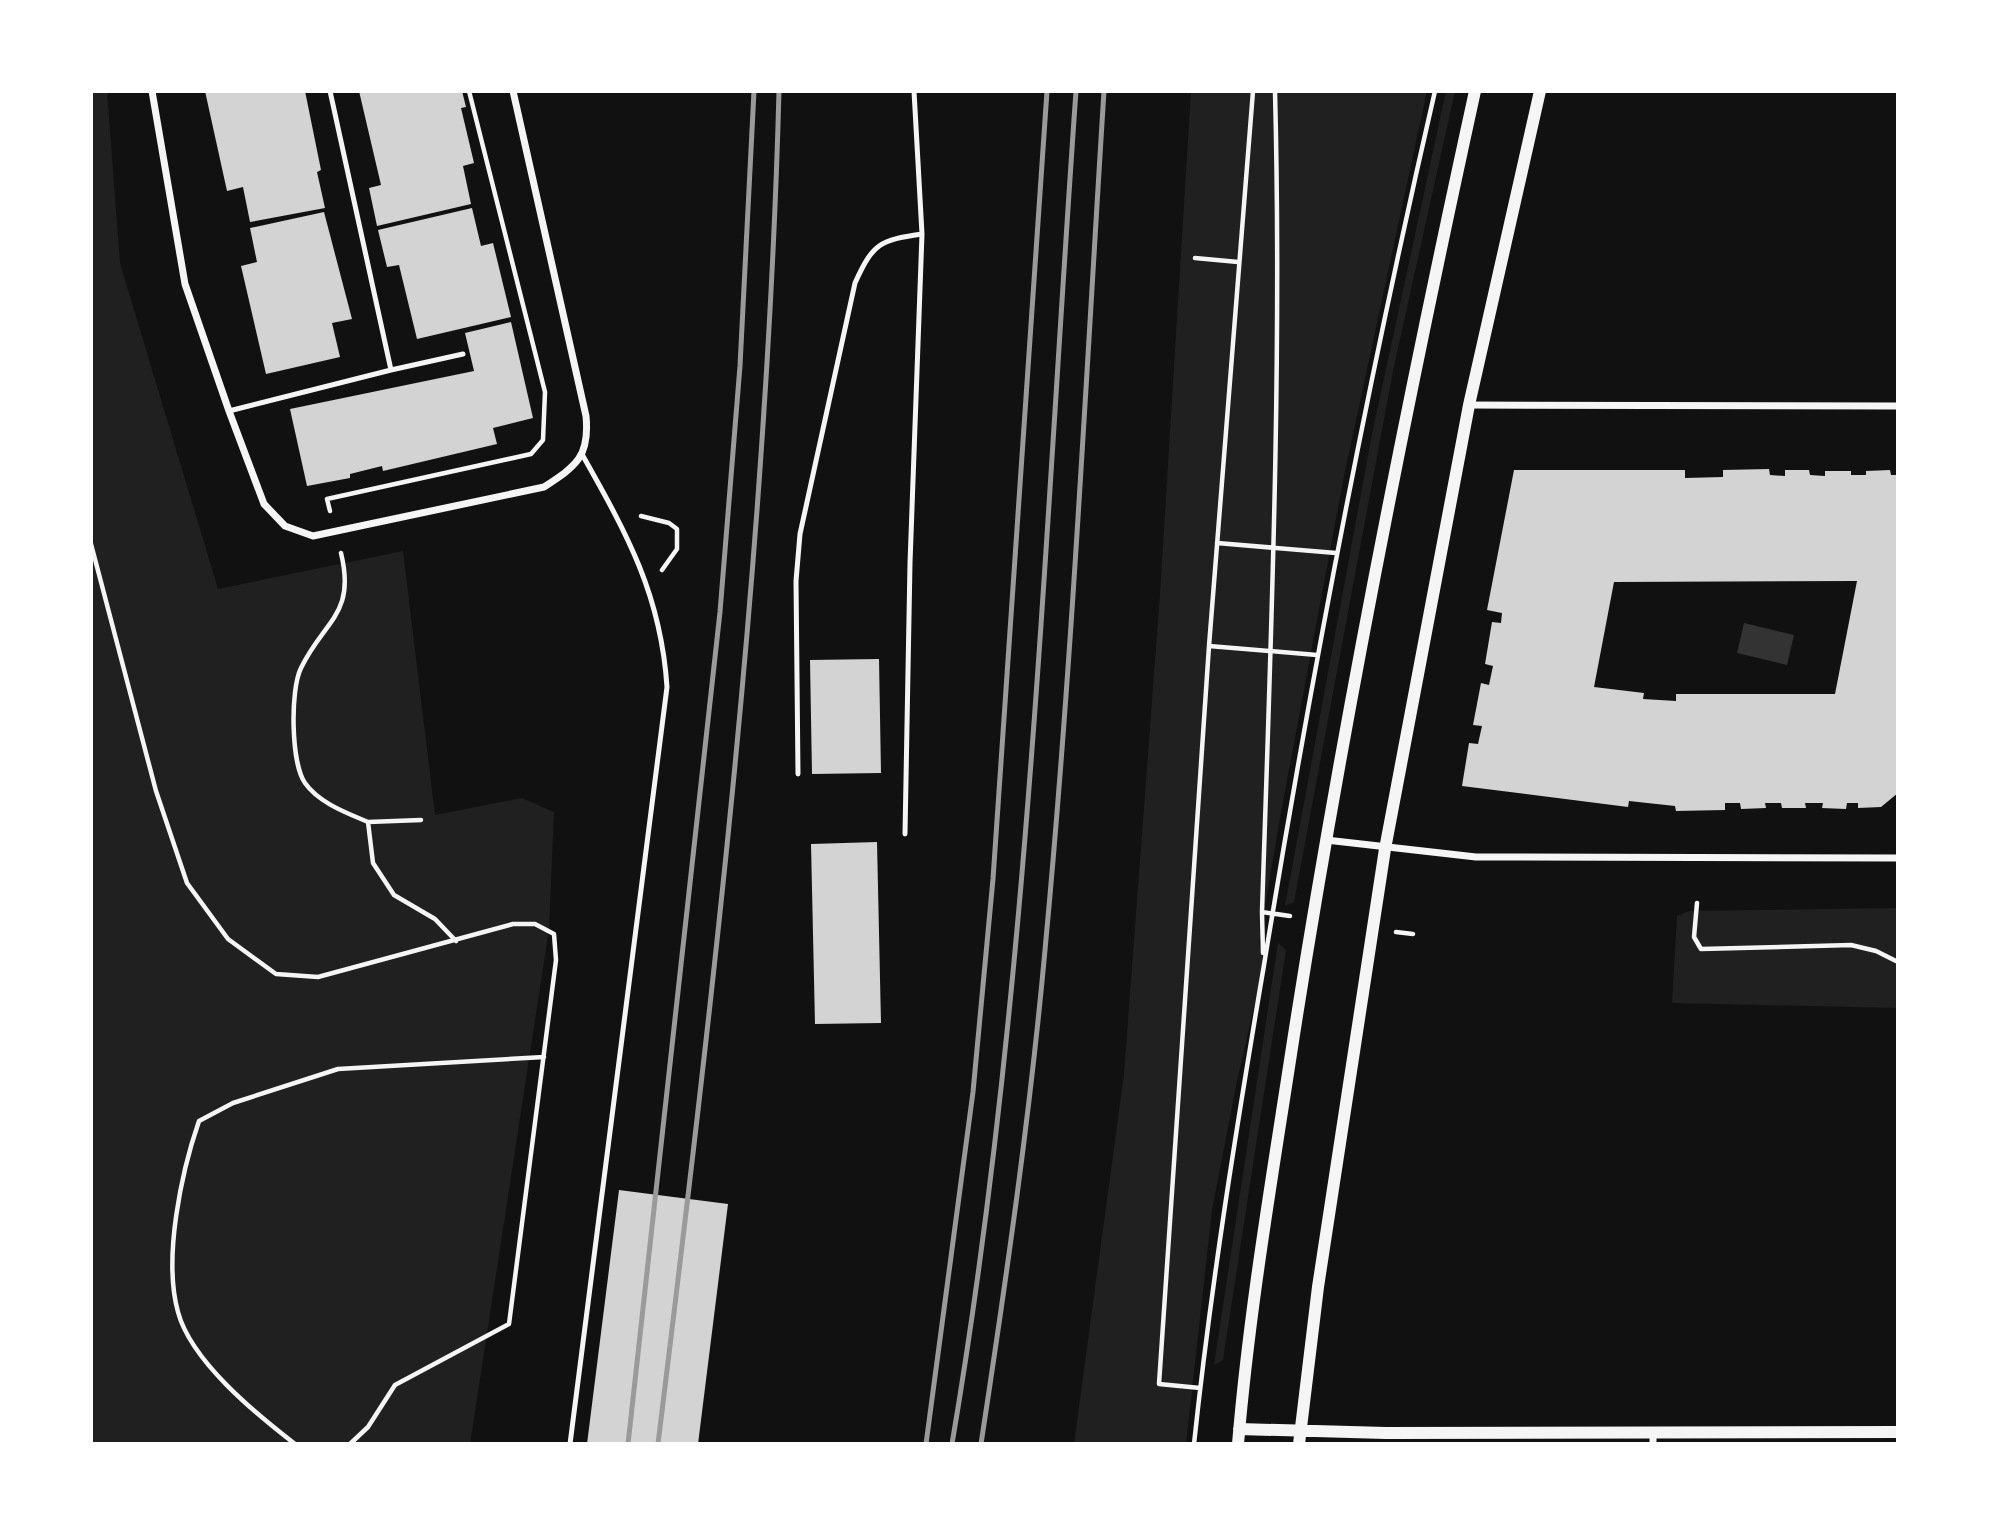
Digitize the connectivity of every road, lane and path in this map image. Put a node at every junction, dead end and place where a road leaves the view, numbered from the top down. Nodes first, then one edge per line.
1 (152, 91) edge
2 (330, 91) edge
3 (513, 91) edge
4 (914, 91) edge
5 (1253, 91) edge
6 (1275, 91) edge
7 (1435, 91) edge
8 (1475, 91) edge
9 (1540, 91) edge
10 (922, 234) junction
11 (1195, 258) dead end
12 (1238, 262) junction
13 (463, 354) dead end
14 (391, 370) junction
15 (1469, 405) junction
16 (1898, 406) edge
17 (229, 411) junction
18 (583, 456) junction
19 (327, 499) dead end
20 (619, 520) junction
21 (335, 530) junction
22 (1217, 543) junction
23 (91, 544) edge
24 (1273, 548) junction
25 (1336, 553) junction
26 (647, 579) junction
27 (1209, 646) junction
28 (1271, 651) junction
29 (1317, 655) junction
30 (798, 774) dead end
31 (421, 820) dead end
32 (369, 822) junction
33 (905, 834) dead end
34 (1324, 840) junction
35 (1385, 849) junction
36 (1898, 858) edge
37 (1697, 903) dead end
38 (456, 941) junction
39 (1898, 962) edge
40 (1264, 964) junction
41 (544, 1057) junction
42 (1200, 1388) junction
43 (1239, 1429) junction
44 (1898, 1432) edge
45 (1299, 1438) edge
46 (1653, 1438) edge
47 (295, 1444) edge
48 (350, 1444) edge
49 (570, 1444) edge
50 (1194, 1444) edge
51 (1238, 1444) edge

1 - 17 street
2 - 14 lane
3 - 18 street
4 - 10 lane
5 - 12 path
6 - 24 path
7 - 25 path
8 - 34 street
9 - 15 street
10 - 30 lane
10 - 33 lane
11 - 12 path
12 - 22 path
13 - 14 lane
14 - 17 lane
15 - 16 street
15 - 35 street
17 - 21 street
18 - 20 lane
18 - 21 street
19 - 21 path
20 - 26 lane
20 - 26 path
21 - 32 path
22 - 24 path
22 - 27 path
23 - 38 path
24 - 25 path
24 - 28 path
25 - 29 path
26 - 49 lane
27 - 28 path
27 - 42 path
28 - 29 path
28 - 40 path
29 - 40 path
31 - 32 path
32 - 38 path
34 - 35 street
34 - 43 street
35 - 36 street
35 - 45 street
37 - 39 path
38 - 41 path
40 - 42 path
41 - 47 path
41 - 48 path
42 - 50 path
43 - 45 street
43 - 51 street
44 - 46 street
45 - 46 street

